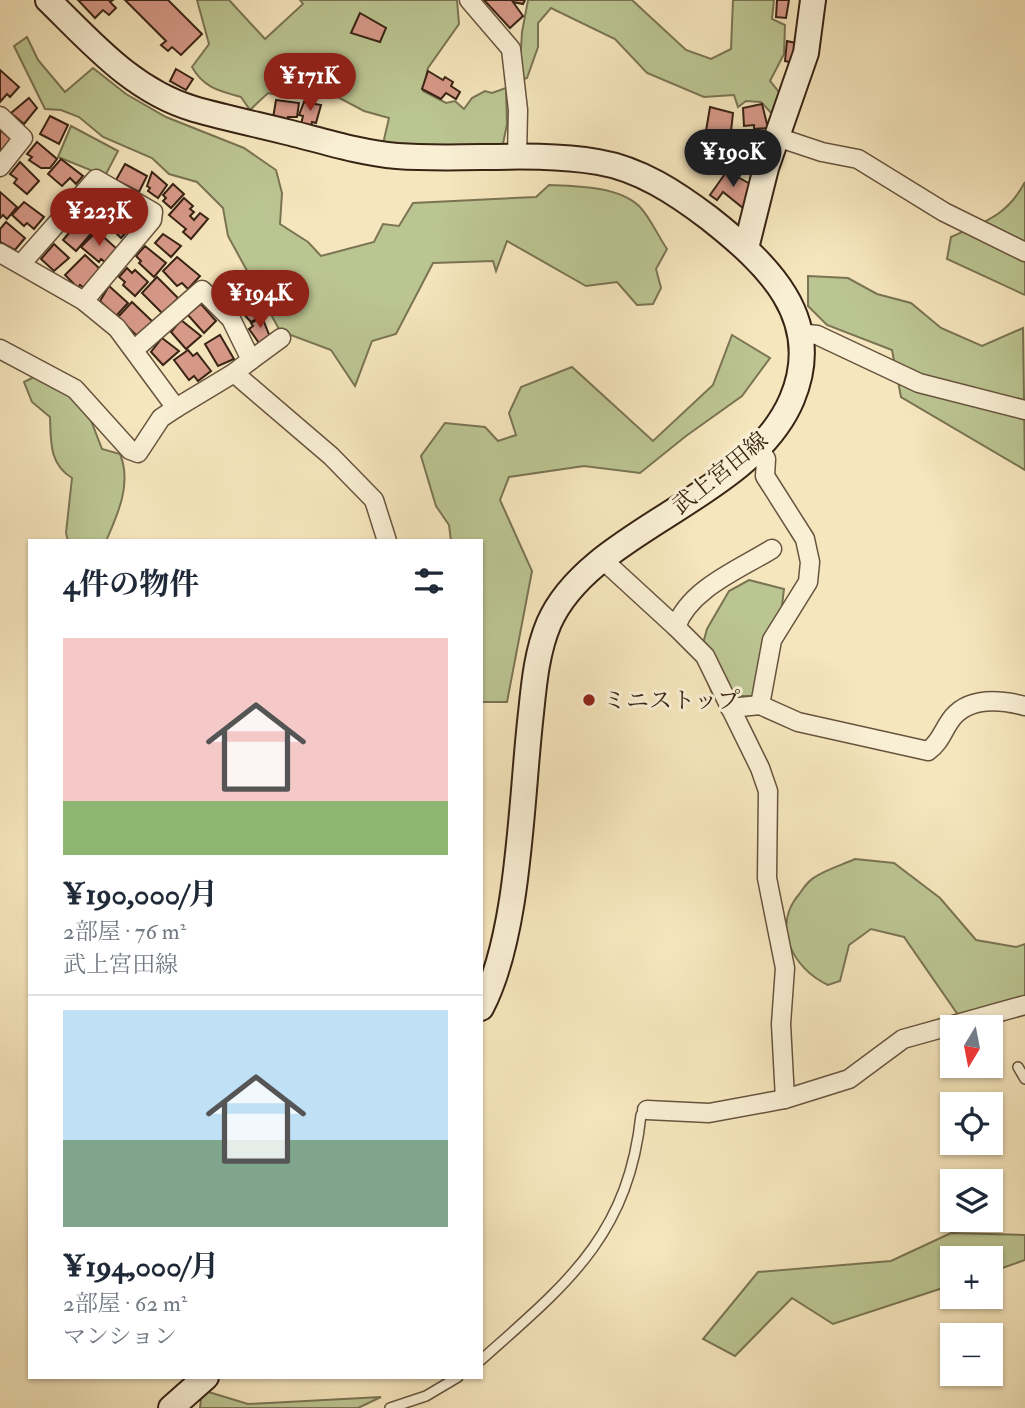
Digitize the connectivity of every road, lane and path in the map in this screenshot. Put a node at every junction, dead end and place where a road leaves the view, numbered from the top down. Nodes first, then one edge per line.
1 (48, 0) edge
2 (469, 0) edge
3 (813, 0) edge
4 (0, 116) edge
5 (777, 137) junction
6 (517, 156) junction
7 (0, 167) edge
8 (747, 248) junction
9 (1025, 252) edge
10 (0, 253) edge
11 (21, 264) junction
12 (84, 301) junction
13 (799, 333) junction
14 (281, 338) dead end
15 (0, 349) edge
16 (135, 349) junction
17 (251, 360) junction
18 (234, 373) junction
19 (176, 408) junction
20 (1025, 410) edge
21 (759, 447) junction
22 (386, 539) edge
23 (772, 549) dead end
24 (603, 560) junction
25 (676, 627) junction
26 (760, 705) junction
27 (1025, 706) edge
28 (730, 708) junction
29 (483, 1003) edge
30 (1025, 1005) edge
31 (1018, 1067) dead end
32 (1025, 1079) edge
33 (785, 1099) junction
34 (647, 1110) joint
35 (483, 1358) edge
36 (204, 1379) edge
37 (454, 1379) edge
38 (171, 1408) edge
39 (390, 1408) edge

1 - 6 main road, 武上宮田線
2 - 6 street
3 - 5 main road
4 - 7 street
5 - 8 main road
5 - 9 street
6 - 8 main road, 武上宮田線
8 - 13 main road, 武上宮田線
10 - 11 street
11 - 12 street
11 - 12 street
12 - 16 street
13 - 20 street
13 - 21 main road, 武上宮田線
14 - 17 street
15 - 19 street
16 - 17 street
16 - 19 street
17 - 18 street
18 - 19 street
18 - 22 street
21 - 24 main road, 武上宮田線
21 - 26 street
23 - 25 street
24 - 25 street
24 - 29 main road, 武上宮田線
25 - 28 street
26 - 27 street
26 - 28 street
28 - 33 street
30 - 33 street
31 - 32 lane
33 - 34 street
34 - 35 lane
36 - 38 main road
37 - 39 lane

